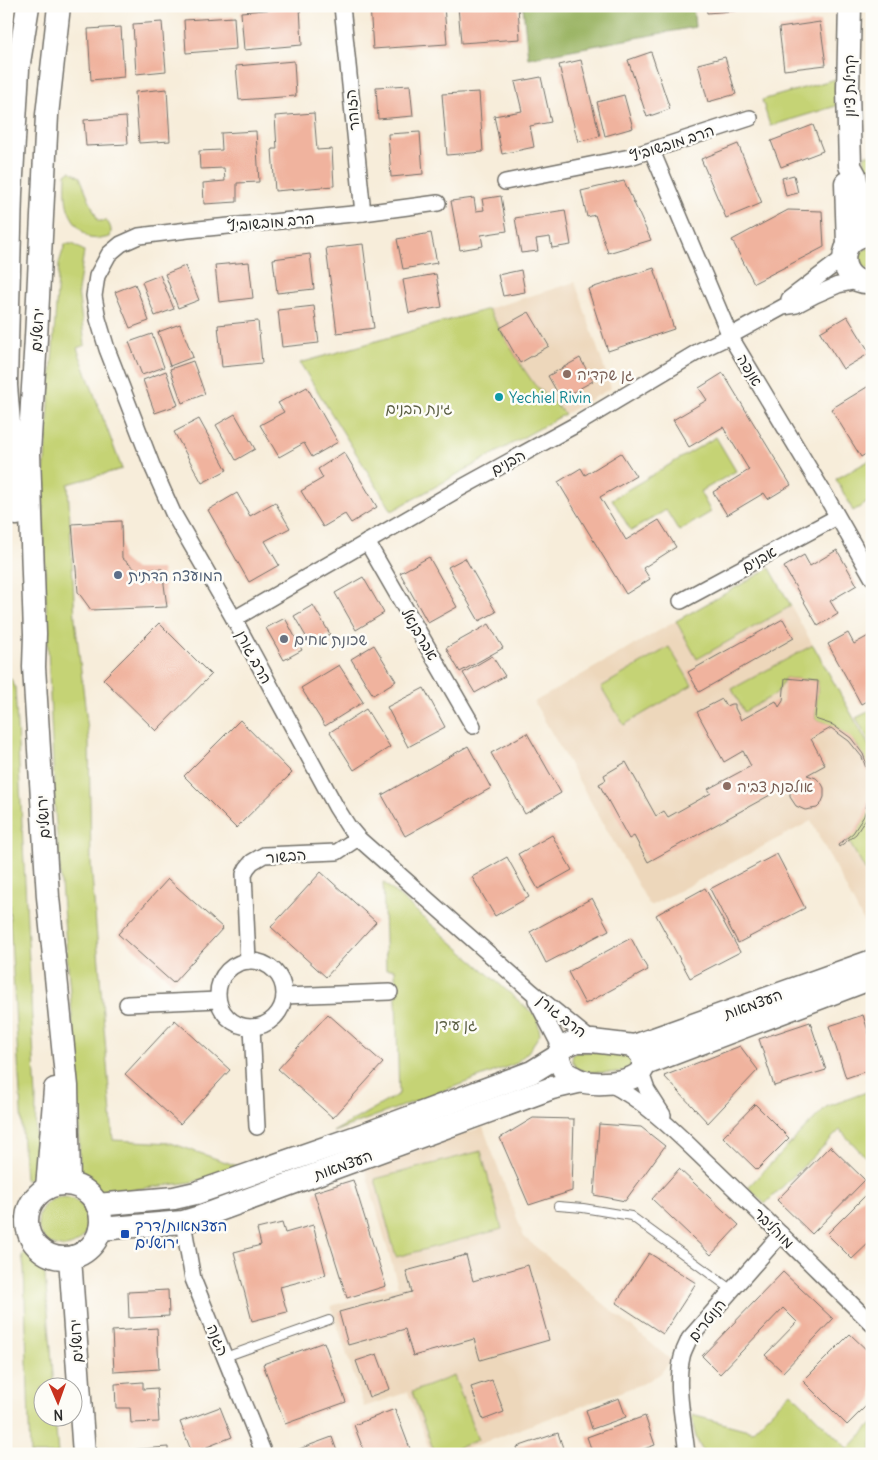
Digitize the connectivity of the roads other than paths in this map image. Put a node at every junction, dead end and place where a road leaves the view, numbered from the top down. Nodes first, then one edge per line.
1 (28, 6) edge
2 (59, 6) edge
3 (342, 6) edge
4 (850, 6) edge
5 (18, 69) junction
6 (6, 113) edge
7 (750, 118) dead end
8 (652, 151) junction
9 (850, 166) junction
10 (505, 182) dead end
11 (438, 202) dead end
12 (363, 213) junction
13 (8, 215) edge
14 (42, 217) junction
15 (872, 234) edge
16 (846, 251) junction
17 (108, 254) joint
18 (866, 285) edge
19 (8, 290) edge
20 (783, 307) junction
21 (730, 336) junction
22 (6, 384) edge
23 (837, 517) junction
24 (367, 542) junction
25 (872, 577) edge
26 (681, 601) dead end
27 (234, 619) junction
28 (34, 653) junction
29 (473, 726) dead end
30 (358, 838) junction
31 (248, 961) junction
32 (872, 961) edge
33 (872, 978) edge
34 (57, 981) junction
35 (390, 992) dead end
36 (532, 992) junction
37 (284, 996) junction
38 (218, 1000) junction
39 (127, 1004) dead end
40 (252, 1027) junction
41 (592, 1041) junction
42 (559, 1052) junction
43 (639, 1061) junction
44 (582, 1081) junction
45 (608, 1083) junction
46 (257, 1127) dead end
47 (675, 1133) junction
48 (69, 1184) junction
49 (47, 1188) junction
50 (97, 1205) junction
51 (558, 1206) dead end
52 (183, 1222) junction
53 (100, 1229) junction
54 (781, 1234) junction
55 (64, 1258) junction
56 (732, 1290) junction
57 (329, 1320) dead end
58 (872, 1324) edge
59 (225, 1357) junction
60 (66, 1378) edge
61 (68, 1428) edge
62 (70, 1454) edge
63 (84, 1454) edge
64 (264, 1454) edge
65 (687, 1454) edge

1 - 5 main road, ירושלים
2 - 14 main road, ירושלים
3 - 12 street, הזוהר
4 - 9 main road, קהילת ציון
5 - 6 main road
5 - 13 main road, ירושלים
7 - 8 street, הרב מובשוביץ
8 - 10 street, הרב מובשוביץ
8 - 21 street, אנפה
9 - 15 main road, קהילת ציון
9 - 16 main road, קהילת ציון
11 - 12 street, הרב מובשוביץ
12 - 17 street, הרב מובשוביץ
13 - 14 main road
13 - 19 main road, ירושלים
14 - 28 main road, ירושלים
15 - 16 main road
16 - 18 main road
16 - 20 street, הבנים
17 - 27 street, הרב גורן
18 - 20 street, הבנים
19 - 22 main road, ירושלים
20 - 21 street, הבנים
21 - 23 street, אנפה
21 - 24 street, הבנים
22 - 28 main road, ירושלים
23 - 25 street, אנפה
23 - 26 street, אבנים
24 - 27 street, הבנים
24 - 29 street, אברבנאל
27 - 30 street, הרב גורן
28 - 34 main road, ירושלים
30 - 31 street, הבשור
30 - 36 street, הרב גורן
31 - 37 street
31 - 38 street
32 - 43 main road, העצמאות
33 - 43 main road, העצמאות
34 - 48 main road, ירושלים
34 - 49 main road, ירושלים
35 - 37 street
36 - 41 street, הרב גורן
36 - 42 street, הרב גורן
37 - 40 street
38 - 39 street
38 - 40 street
40 - 46 street
41 - 42 main road, העצמאות
41 - 43 main road, העצמאות
42 - 44 main road
42 - 50 main road, העצמאות
43 - 45 main road
43 - 47 street, מוהליבר
44 - 45 main road
44 - 52 main road, העצמאות
45 - 47 street, מוהליבר
47 - 54 street, מוהליבר
48 - 49 main road
48 - 50 main road
49 - 55 main road
50 - 53 main road
51 - 56 lane
52 - 53 main road, העצמאות
52 - 59 street, הגנה
53 - 55 main road
54 - 56 street, הנוטרים
54 - 58 street, מוהליבר
55 - 60 main road, ירושלים
55 - 63 main road, ירושלים
56 - 65 street, הנוטרים
57 - 59 lane
59 - 64 street, הגנה
61 - 62 main road

